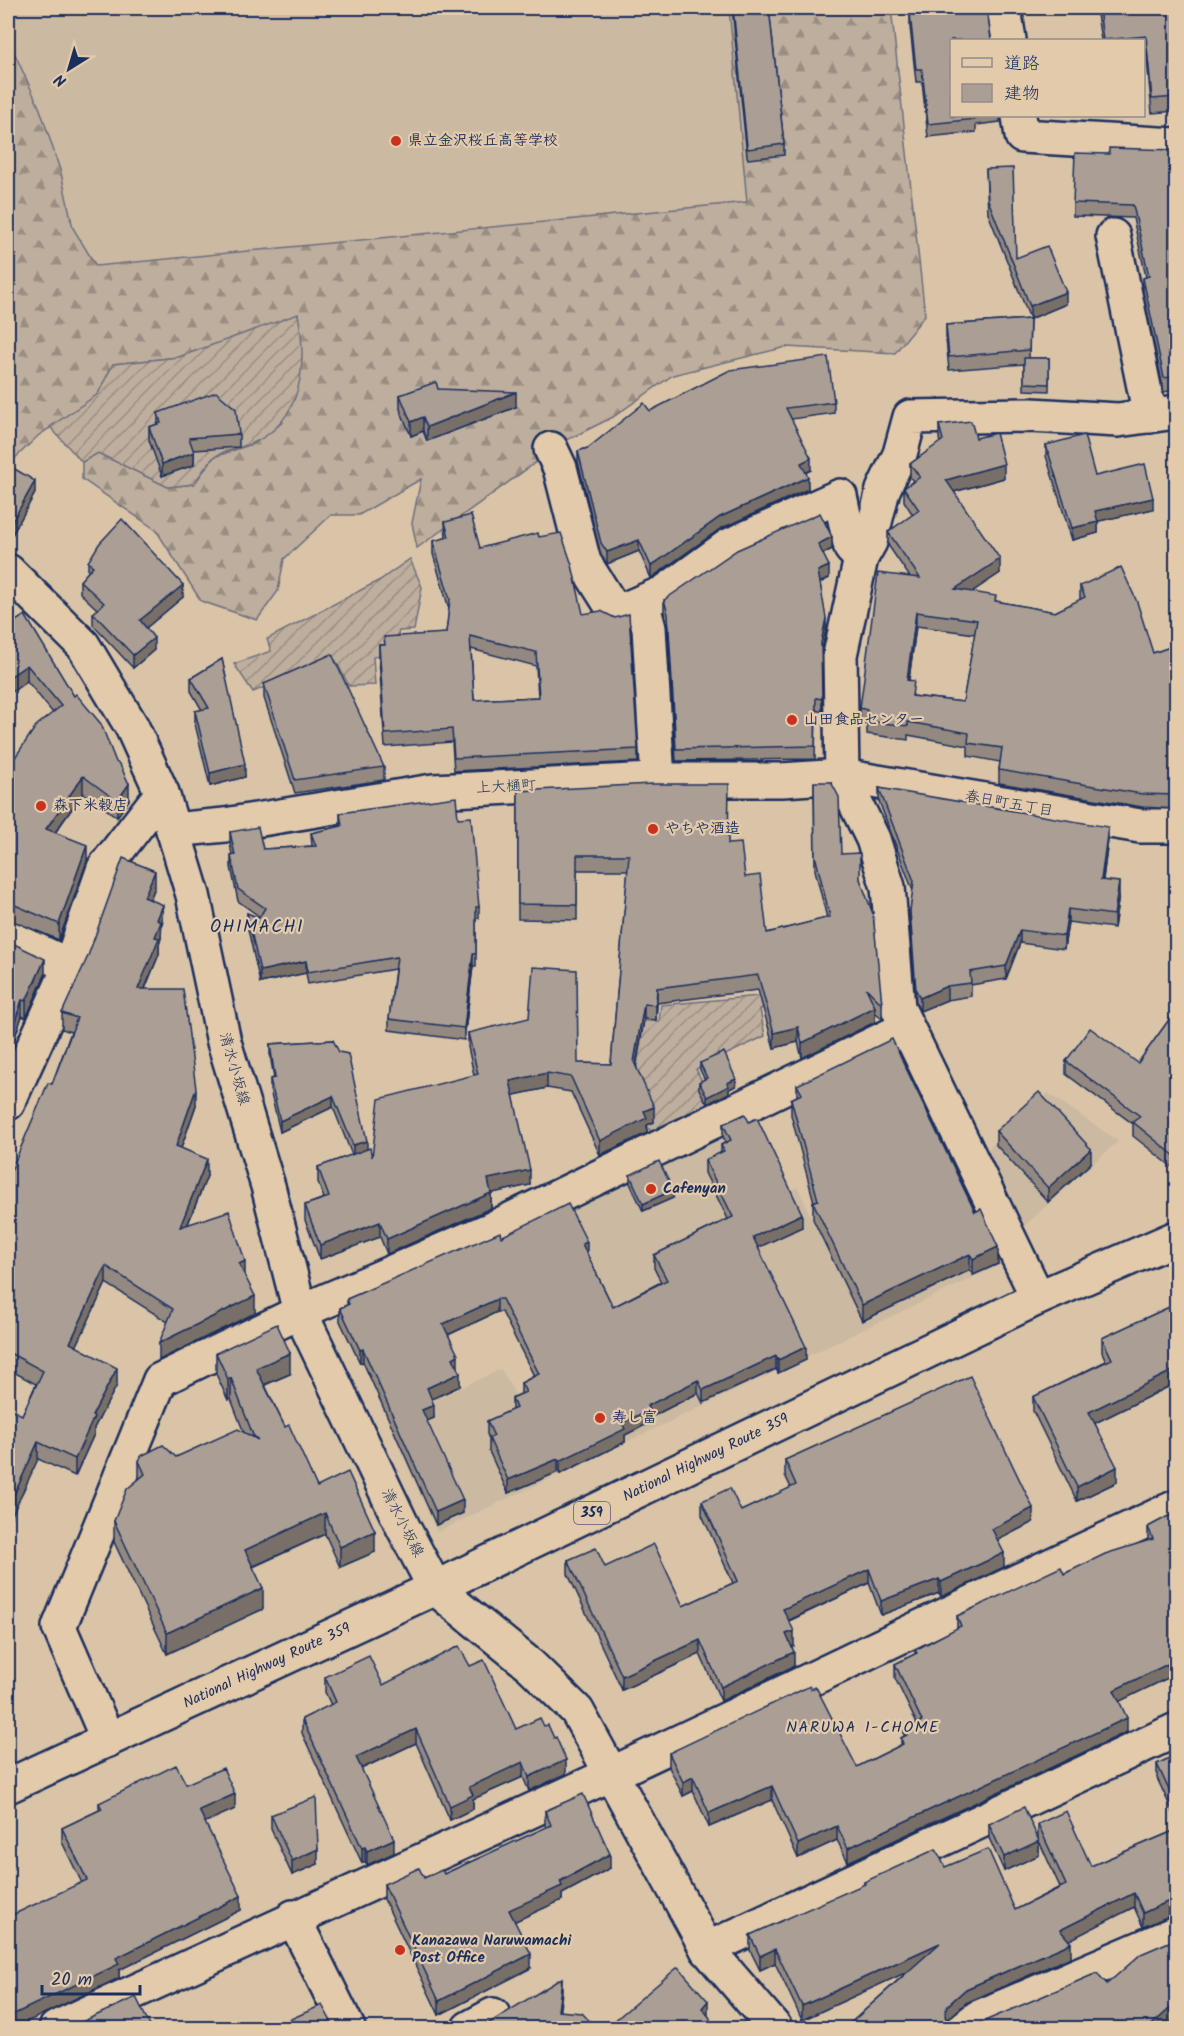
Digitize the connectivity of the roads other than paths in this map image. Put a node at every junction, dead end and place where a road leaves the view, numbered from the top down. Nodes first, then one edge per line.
1 (1004, 8) edge
2 (1009, 39) edge
3 (1019, 117) edge
4 (1176, 145) edge
5 (1113, 236) dead end
6 (1163, 414) edge
7 (556, 458) dead end
8 (865, 471) dead end
9 (863, 554) junction
10 (8, 571) edge
11 (642, 602) junction
12 (842, 776) junction
13 (658, 780) junction
14 (162, 793) junction
15 (1176, 826) edge
16 (173, 830) junction
17 (8, 937) edge
18 (70, 966) junction
19 (906, 1028) junction
20 (8, 1103) edge
21 (1176, 1238) edge
22 (1038, 1298) junction
23 (300, 1312) junction
24 (1176, 1507) edge
25 (435, 1588) junction
26 (1176, 1730) edge
27 (108, 1740) junction
28 (610, 1775) junction
29 (8, 1786) edge
30 (294, 1917) junction
31 (1176, 1933) edge
32 (707, 1948) junction
33 (56, 2028) edge
34 (348, 2028) edge
35 (775, 2028) edge
36 (963, 2028) edge

1 - 2 main road
3 - 4 main road
5 - 6 main road
6 - 9 main road
7 - 11 main road
8 - 9 main road
9 - 11 main road
9 - 12 main road
10 - 14 main road, 清水小坂線
11 - 13 main road
12 - 13 main road, 上大樋町
12 - 15 main road, 春日町五丁目
12 - 19 main road
13 - 16 main road, 上大樋町
14 - 16 main road, 清水小坂線
14 - 18 main road
16 - 23 main road, 清水小坂線
17 - 18 main road
18 - 20 main road
19 - 22 main road
19 - 23 main road
21 - 22 main road, National Highway Route 359 / 359
22 - 25 main road, National Highway Route 359 / 359
23 - 25 main road, 清水小坂線
23 - 27 main road
24 - 28 main road
25 - 27 main road, National Highway Route 359 / 359
25 - 28 main road
26 - 32 main road
27 - 29 main road, National Highway Route 359 / 359
28 - 30 main road
28 - 32 main road
30 - 33 main road
30 - 34 main road
31 - 36 main road
32 - 35 main road

